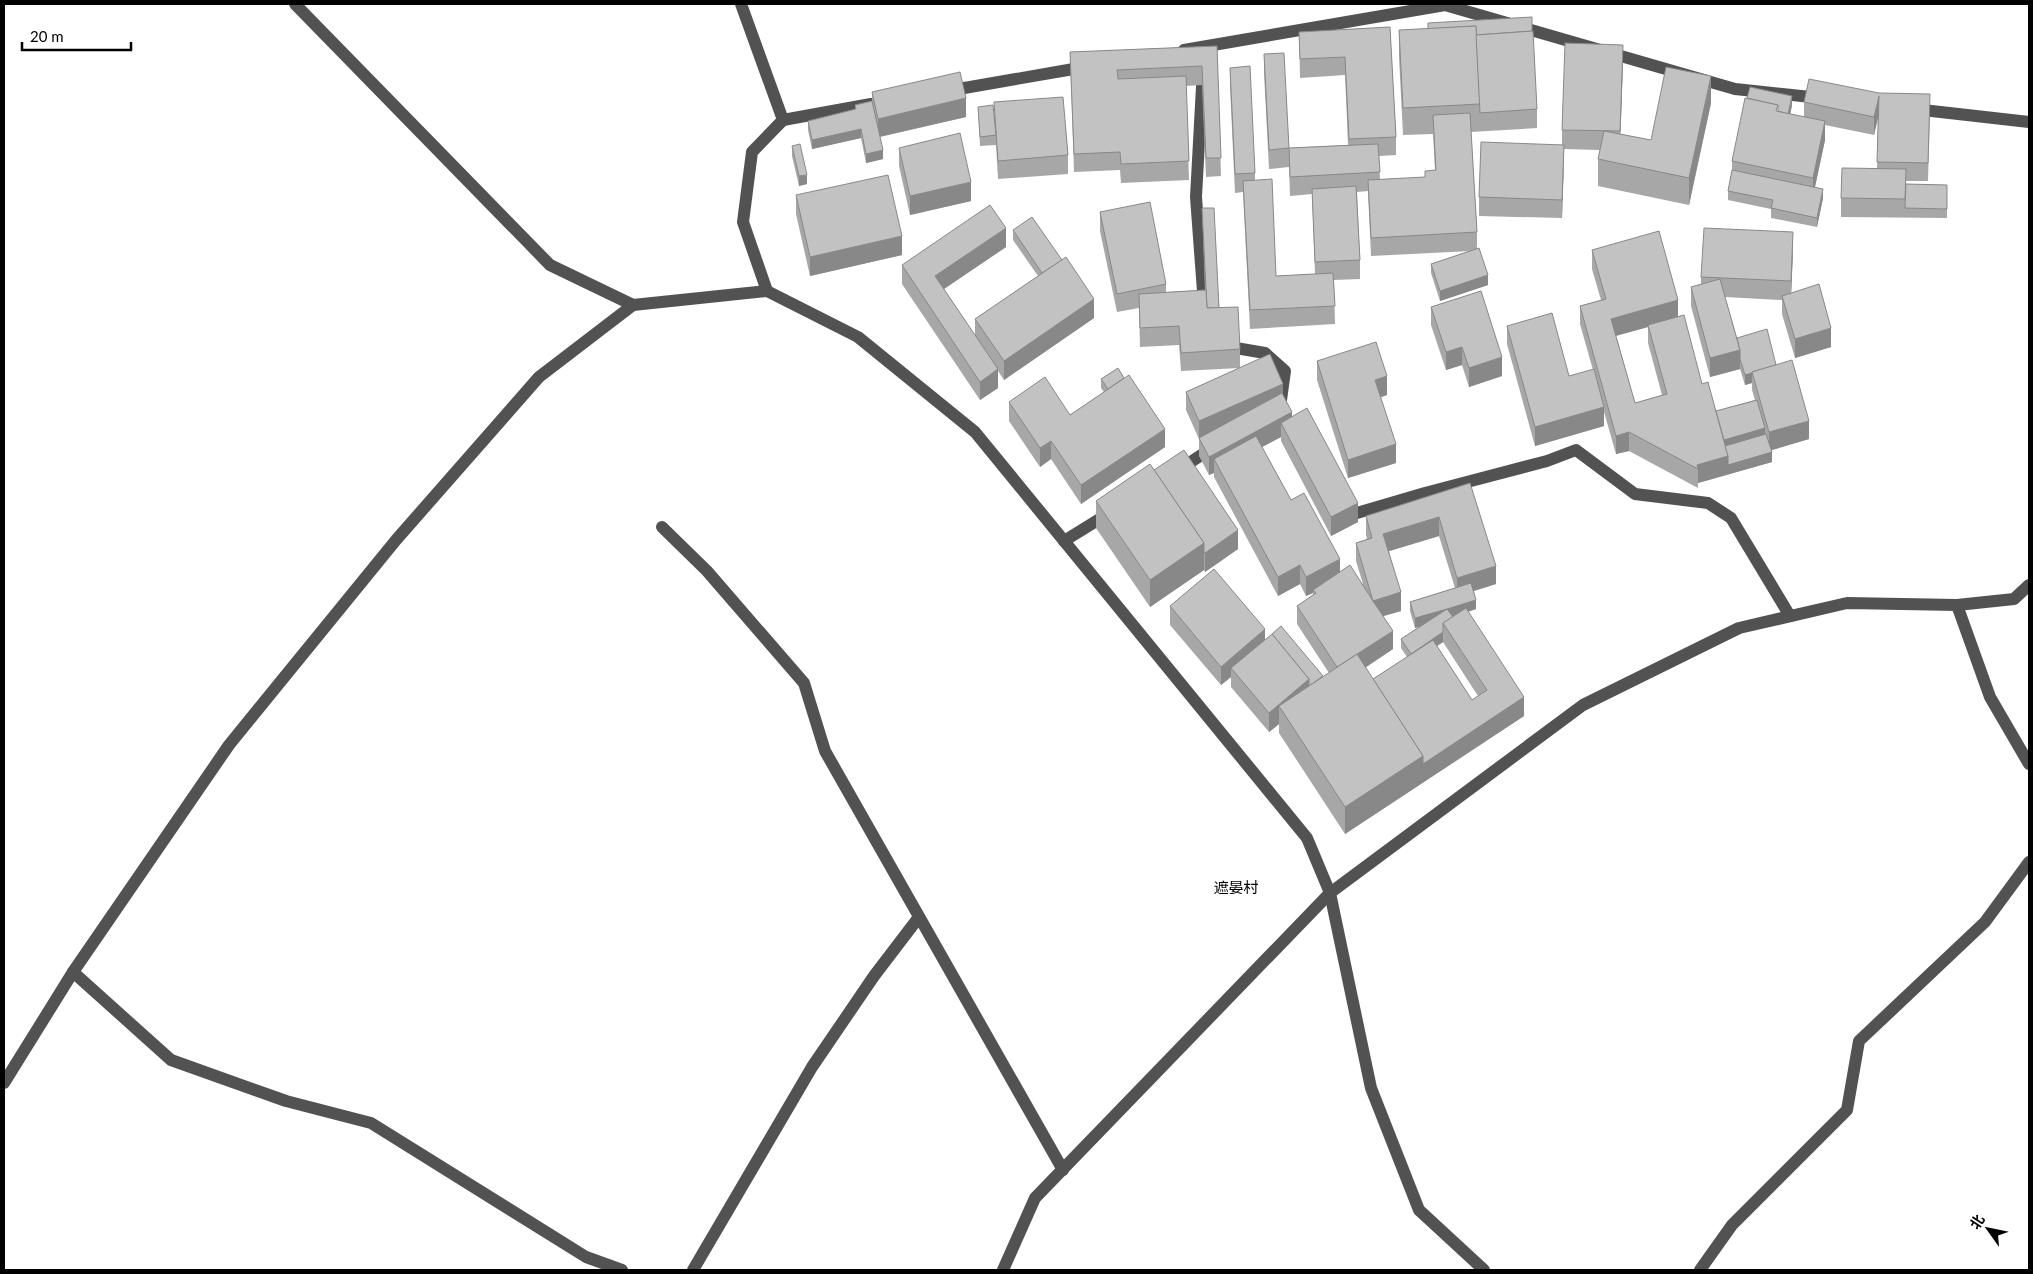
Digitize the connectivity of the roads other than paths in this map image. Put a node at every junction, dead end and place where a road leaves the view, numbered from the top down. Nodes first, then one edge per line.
1 (295, 4) edge
2 (741, 4) edge
3 (1204, 46) junction
4 (1175, 52) edge
5 (1096, 65) edge
6 (930, 94) edge
7 (1833, 100) edge
8 (881, 103) edge
9 (1902, 108) edge
10 (783, 120) junction
11 (2029, 122) edge
12 (767, 291) junction
13 (633, 305) junction
14 (1205, 314) edge
15 (1208, 343) edge
16 (1279, 411) edge
17 (1227, 439) edge
18 (1162, 480) edge
19 (1336, 504) edge
20 (1121, 506) edge
21 (662, 527) dead end
22 (1064, 541) junction
23 (2029, 585) edge
24 (1957, 605) junction
25 (1790, 616) junction
26 (2029, 764) edge
27 (2029, 862) edge
28 (1330, 893) junction
29 (919, 917) junction
30 (73, 972) junction
31 (4, 1083) edge
32 (1063, 1170) junction
33 (622, 1270) edge
34 (693, 1270) edge
35 (1003, 1270) edge
36 (1484, 1270) edge
37 (1700, 1270) edge

1 - 13 street
2 - 10 street
3 - 4 street
3 - 7 street
3 - 14 street
5 - 6 street
8 - 10 street
9 - 11 street
10 - 12 street
12 - 13 street
12 - 22 street
13 - 30 street
15 - 16 street
17 - 18 street
19 - 25 street
20 - 22 street
21 - 29 street
22 - 28 street
23 - 24 street
24 - 25 street
24 - 26 street
25 - 28 street
27 - 37 street
28 - 32 street
28 - 36 street
29 - 32 street
29 - 34 street
30 - 31 street
30 - 33 street
32 - 35 street

